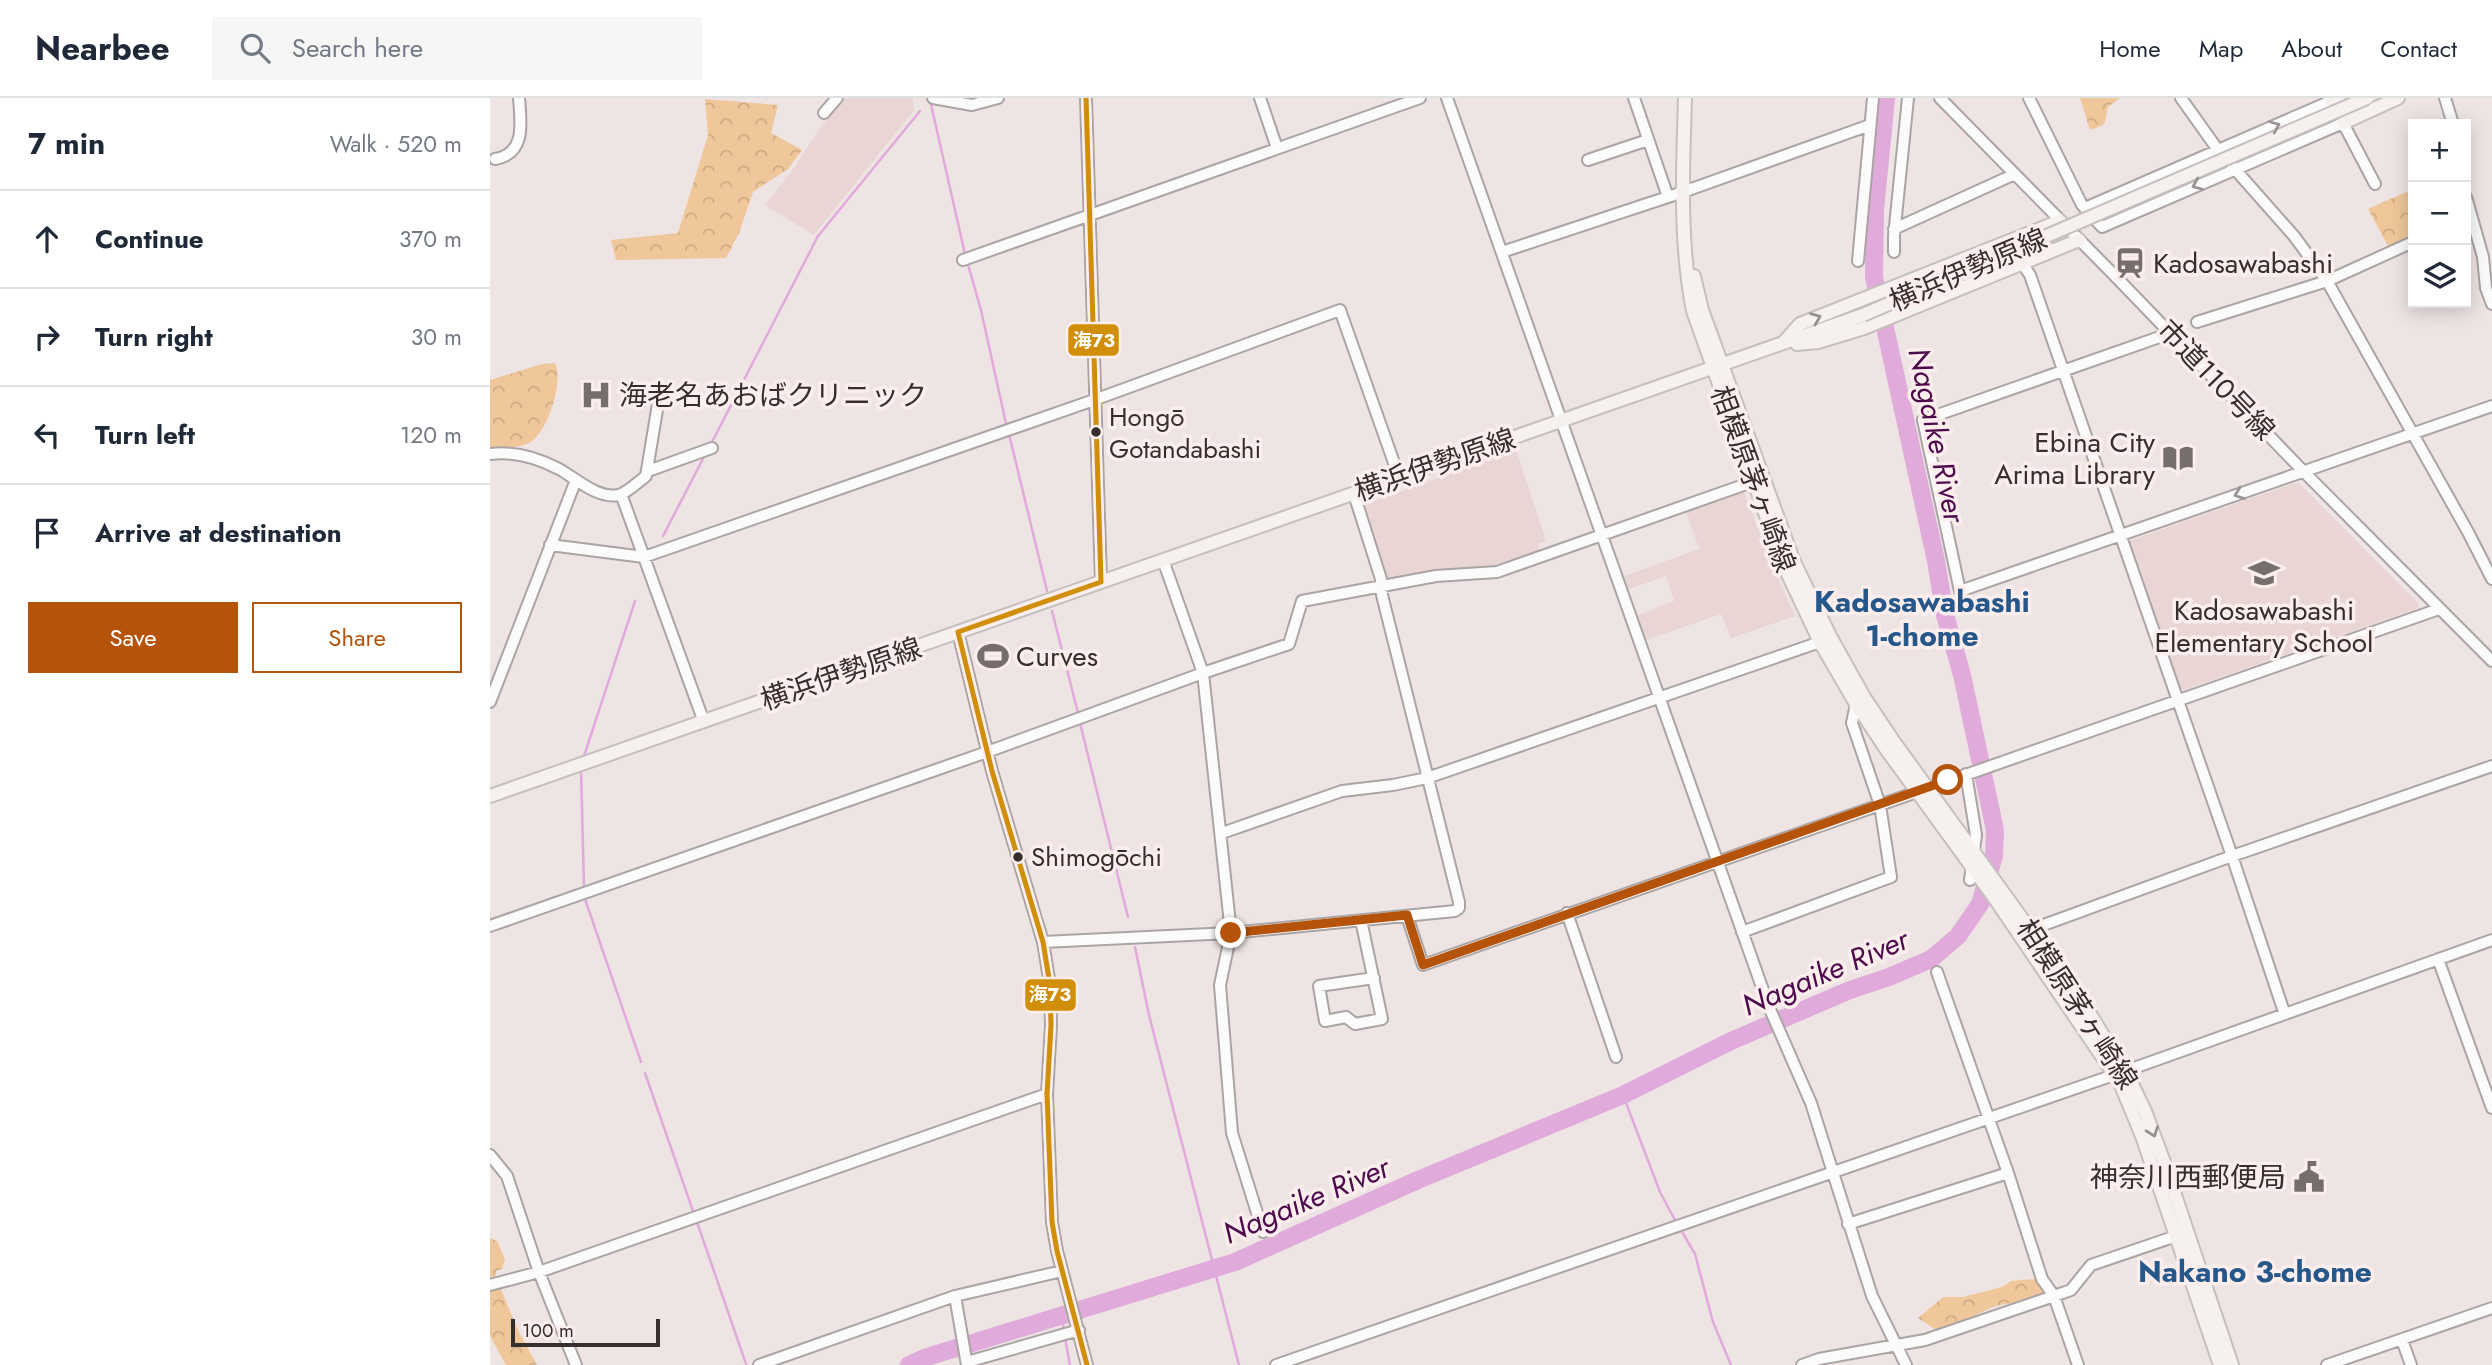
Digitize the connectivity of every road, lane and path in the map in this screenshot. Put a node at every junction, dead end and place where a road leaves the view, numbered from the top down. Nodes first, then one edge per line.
1 (519, 98) edge
2 (837, 98) edge
3 (998, 98) edge
4 (1086, 98) edge
5 (1260, 98) edge
6 (1420, 98) edge
7 (1447, 98) edge
8 (1633, 98) edge
9 (1685, 98) edge
10 (1873, 98) edge
11 (1908, 98) edge
12 (1940, 98) edge
13 (2029, 98) edge
14 (2181, 98) edge
15 (2367, 98) edge
16 (2398, 98) edge
17 (2445, 98) edge
18 (2333, 99) edge
19 (937, 100) edge
20 (824, 113) dead end
21 (2451, 119) edge
22 (2343, 123) junction
23 (1870, 125) junction
24 (1648, 140) junction
25 (1278, 148) junction
26 (2218, 150) junction
27 (495, 159) dead end
28 (1588, 160) dead end
29 (2234, 169) junction
30 (2015, 174) junction
31 (2149, 180) junction
32 (2375, 184) dead end
33 (1683, 192) junction
34 (1668, 197) junction
35 (2159, 201) junction
36 (2085, 208) junction
37 (1090, 215) junction
38 (2060, 221) junction
39 (2471, 226) edge
40 (1894, 229) junction
41 (2079, 240) junction
42 (2408, 244) edge
43 (1502, 252) junction
44 (1894, 252) dead end
45 (2487, 256) edge
46 (966, 259) dead end
47 (1858, 261) dead end
48 (2022, 262) junction
49 (2327, 281) junction
50 (2492, 304) edge
51 (1863, 322) junction
52 (2197, 322) dead end
53 (2171, 333) junction
54 (1781, 345) junction
55 (1718, 367) junction
56 (2062, 371) junction
57 (660, 391) dead end
58 (1094, 400) junction
59 (2492, 405) edge
60 (1562, 420) junction
61 (2413, 433) junction
62 (707, 450) dead end
63 (490, 454) edge
64 (648, 471) junction
65 (2303, 471) junction
66 (1399, 477) junction
67 (576, 480) junction
68 (1752, 482) junction
69 (621, 494) junction
70 (1354, 494) junction
71 (1602, 533) junction
72 (2120, 537) junction
73 (550, 545) junction
74 (644, 557) junction
75 (1163, 560) junction
76 (2492, 579) edge
77 (1101, 582) junction
78 (1382, 586) junction
79 (2439, 609) junction
80 (958, 632) junction
81 (1820, 642) junction
82 (2492, 661) edge
83 (1203, 673) junction
84 (1660, 697) junction
85 (2177, 701) junction
86 (490, 702) edge
87 (1856, 704) junction
88 (704, 722) junction
89 (987, 751) junction
90 (2492, 766) edge
91 (1967, 774) junction
92 (1427, 778) junction
93 (1922, 789) junction
94 (490, 796) edge
95 (1880, 804) junction
96 (1222, 833) junction
97 (2232, 856) junction
98 (1718, 862) junction
99 (1973, 865) junction
100 (1995, 890) junction
101 (1567, 913) junction
102 (1407, 915) junction
103 (1361, 920) junction
104 (490, 926) edge
105 (2030, 930) junction
106 (1742, 932) junction
107 (1231, 933) junction
108 (2492, 940) edge
109 (1044, 942) junction
110 (2438, 959) junction
111 (1937, 972) dead end
112 (1374, 978) junction
113 (2284, 1012) junction
114 (1616, 1057) dead end
115 (2120, 1072) junction
116 (1047, 1094) junction
117 (2492, 1108) edge
118 (1989, 1117) junction
119 (490, 1155) edge
120 (1833, 1172) junction
121 (2008, 1173) junction
122 (1848, 1224) junction
123 (1263, 1231) dead end
124 (2176, 1236) junction
125 (1062, 1271) junction
126 (539, 1272) junction
127 (492, 1284) edge
128 (955, 1296) junction
129 (2054, 1296) junction
130 (2492, 1308) edge
131 (1072, 1330) junction
132 (2402, 1340) junction
133 (1895, 1346) junction
134 (967, 1363) edge
135 (576, 1365) edge
136 (759, 1365) edge
137 (1087, 1365) edge
138 (1276, 1365) edge
139 (1802, 1365) edge
140 (1906, 1365) edge
141 (2078, 1365) edge
142 (2220, 1365) edge
143 (2232, 1365) edge
144 (2327, 1365) edge
145 (2410, 1365) edge

1 - 27 street
2 - 20 street
3 - 19 street
4 - 37 street
5 - 25 street
6 - 25 street
7 - 43 street
8 - 24 street
9 - 33 main road
10 - 23 street
11 - 40 street
12 - 30 street, 市道110号線
13 - 36 street
14 - 26 street
15 - 51 main road, 横浜伊勢原線, bridge
16 - 22 main road
17 - 21 street
26 -> 18 street
22 - 29 street
22 - 32 street
23 - 33 street
23 - 47 street
24 - 28 street
24 - 34 street
25 - 37 street
26 - 29 street
26 - 31 street
29 -> 35 street
29 - 49 street
30 - 38 street, 市道110号線
30 - 40 street
31 - 35 street
31 - 36 street
33 - 34 street
33 - 55 main road
34 - 43 street
35 - 36 street
37 - 46 street
37 - 58 street
38 - 41 street, 市道110号線
54 -> 38 main road
39 - 45 street
40 - 44 street
41 - 48 main road
41 - 53 street, 市道110号線
42 - 49 street
43 - 60 street
45 - 50 street
48 - 51 main road
48 - 56 street
49 - 52 street
49 - 61 street
51 - 54 main road, 横浜伊勢原線
53 - 56 street
53 - 65 street, 市道110号線
54 - 55 main road, 横浜伊勢原線
55 - 60 main road, 横浜伊勢原線
55 - 68 main road, 相模原茅ヶ崎線
55 - 93 main road, 相模原茅ヶ崎線
56 - 72 street
56 - 72 street
57 - 64 street
58 - 66 street
58 - 74 street
58 - 77 street
59 - 61 street
60 - 66 main road, 横浜伊勢原線
60 - 71 street
61 - 65 street
61 - 76 street
62 - 64 street
63 - 67 street
64 - 69 street
65 -> 72 street
65 - 79 street, 市道110号線
66 - 70 main road, 横浜伊勢原線
67 - 69 street
67 - 73 street
68 - 71 street
68 - 81 main road, 相模原茅ヶ崎線
69 - 74 street
70 - 75 main road, 横浜伊勢原線
70 - 78 street
71 - 78 street
71 - 84 street
72 - 85 street
73 - 74 street
73 - 86 street
74 - 88 street
75 - 77 main road, 横浜伊勢原線
75 - 83 street
77 - 80 main road, 横浜伊勢原線
78 - 83 street
78 - 92 street
79 - 82 street, 市道110号線
79 - 85 street
80 - 88 main road, 横浜伊勢原線
80 - 89 street
81 - 84 street
81 - 87 main road, 相模原茅ヶ崎線
83 - 89 street
83 - 96 street
84 - 92 street
84 - 98 street
85 - 91 street
85 - 97 street
87 - 93 main road, 相模原茅ヶ崎線
87 - 95 street
88 - 94 main road, 横浜伊勢原線
89 - 104 street
89 - 109 street
90 - 97 street
91 - 93 street
91 - 99 street
92 - 96 street
92 - 102 street
93 - 95 street
93 - 99 main road, 相模原茅ヶ崎線
95 - 98 street
95 - 106 street
96 - 107 street
97 - 105 street
97 - 113 street
98 - 101 street
98 - 106 street
99 - 100 main road, 相模原茅ヶ崎線
100 - 105 main road, 相模原茅ヶ崎線
100 - 115 main road, 相模原茅ヶ崎線
101 - 102 street
101 - 114 street
102 - 103 street
103 - 107 street
103 - 112 street
105 - 115 main road, 相模原茅ヶ崎線
106 - 120 street
107 - 109 street
107 - 123 street
108 - 110 street
109 - 116 street
110 - 113 street
110 - 117 street
111 - 118 street
112 - 112 street
113 - 115 street
115 - 118 street
115 - 124 main road, 相模原茅ヶ崎線
115 -> 143 main road, 相模原茅ヶ崎線
116 - 125 street
116 - 126 street
118 - 120 street
118 - 121 street
119 - 126 street
120 - 122 street
120 - 138 street
121 - 122 street
121 - 129 street
122 - 133 street
124 - 129 street
124 - 142 main road, 相模原茅ヶ崎線
125 - 128 street
125 - 131 street
126 - 127 street
126 - 135 street
128 - 134 street
128 - 136 street
129 - 133 street
129 - 141 street
130 - 132 street
131 - 134 street
131 - 137 street
132 - 144 street
132 - 145 street
133 - 139 street
133 - 140 street

